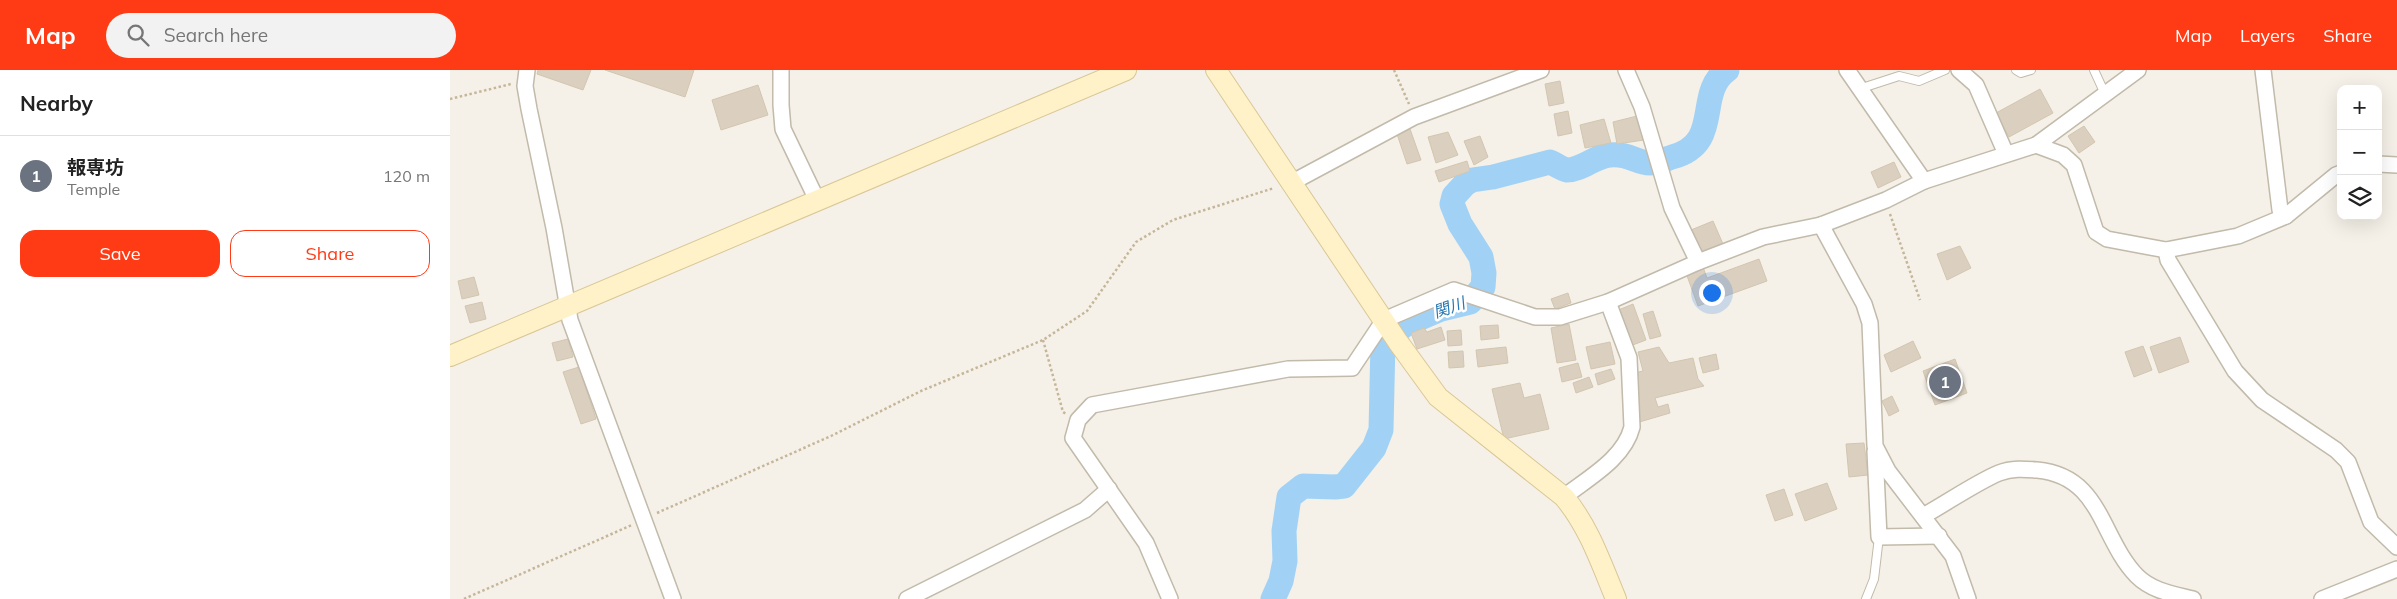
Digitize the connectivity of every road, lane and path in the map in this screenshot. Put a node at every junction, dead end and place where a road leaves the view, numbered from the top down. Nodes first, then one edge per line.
1 (526, 70) edge
2 (781, 70) edge
3 (1126, 70) edge
4 (1216, 70) edge
5 (1394, 70) edge
6 (1541, 70) edge
7 (1626, 70) edge
8 (1847, 70) edge
9 (1944, 70) edge
10 (1962, 70) edge
11 (2016, 70) edge
12 (2031, 70) edge
13 (2094, 70) edge
14 (2138, 70) edge
15 (2264, 70) edge
16 (525, 86) junction
17 (1859, 89) junction
18 (2104, 94) junction
19 (450, 98) edge
20 (1414, 117) junction
21 (2036, 145) junction
22 (2006, 154) junction
23 (2382, 164) edge
24 (2397, 165) edge
25 (2338, 175) edge
26 (1924, 181) junction
27 (1291, 183) junction
28 (817, 200) junction
29 (1886, 200) junction
30 (2286, 216) junction
31 (1821, 225) junction
32 (2166, 250) junction
33 (1698, 262) junction
34 (1920, 300) dead end
35 (1608, 302) junction
36 (568, 307) junction
37 (1391, 330) junction
38 (1042, 340) junction
39 (450, 356) edge
40 (1078, 420) junction
41 (1874, 446) junction
42 (1109, 489) junction
43 (1564, 497) junction
44 (1923, 516) junction
45 (643, 520) junction
46 (1939, 536) junction
47 (1879, 537) junction
48 (2397, 547) edge
49 (2397, 569) edge
50 (464, 599) edge
51 (673, 599) edge
52 (907, 599) edge
53 (1170, 599) edge
54 (1616, 599) edge
55 (1866, 599) edge
56 (1968, 599) edge
57 (2192, 599) edge
58 (2322, 599) edge

1 - 16 street
2 - 28 street
3 - 28 street
4 - 27 street
5 - 20 path
6 - 20 street
7 - 33 street
8 - 17 street
9 - 17 lane
10 - 22 street
11 - 12 lane
13 - 18 lane
14 - 18 street
15 - 30 street
16 - 19 path
16 - 36 street
17 - 26 street
18 - 21 street
20 - 27 street
21 - 22 street
21 - 32 street
22 - 26 street
23 - 24 street
25 - 30 street
26 - 29 street
27 - 37 street
27 - 38 path
28 - 36 street
29 - 31 street
29 - 34 path
30 - 32 street
31 - 33 street
31 - 41 street
32 - 48 street
33 - 35 street
35 - 37 street
35 - 43 street
36 - 39 street
36 - 45 street
37 - 40 street
37 - 43 street
38 - 40 path
38 - 45 path
40 - 42 street
41 - 44 street
41 - 47 street
42 - 52 street
42 - 53 street
43 - 54 street
44 - 46 street
44 - 57 street
45 - 50 path
45 - 51 street
46 - 47 street
46 - 56 street
47 - 55 lane
49 - 58 street

